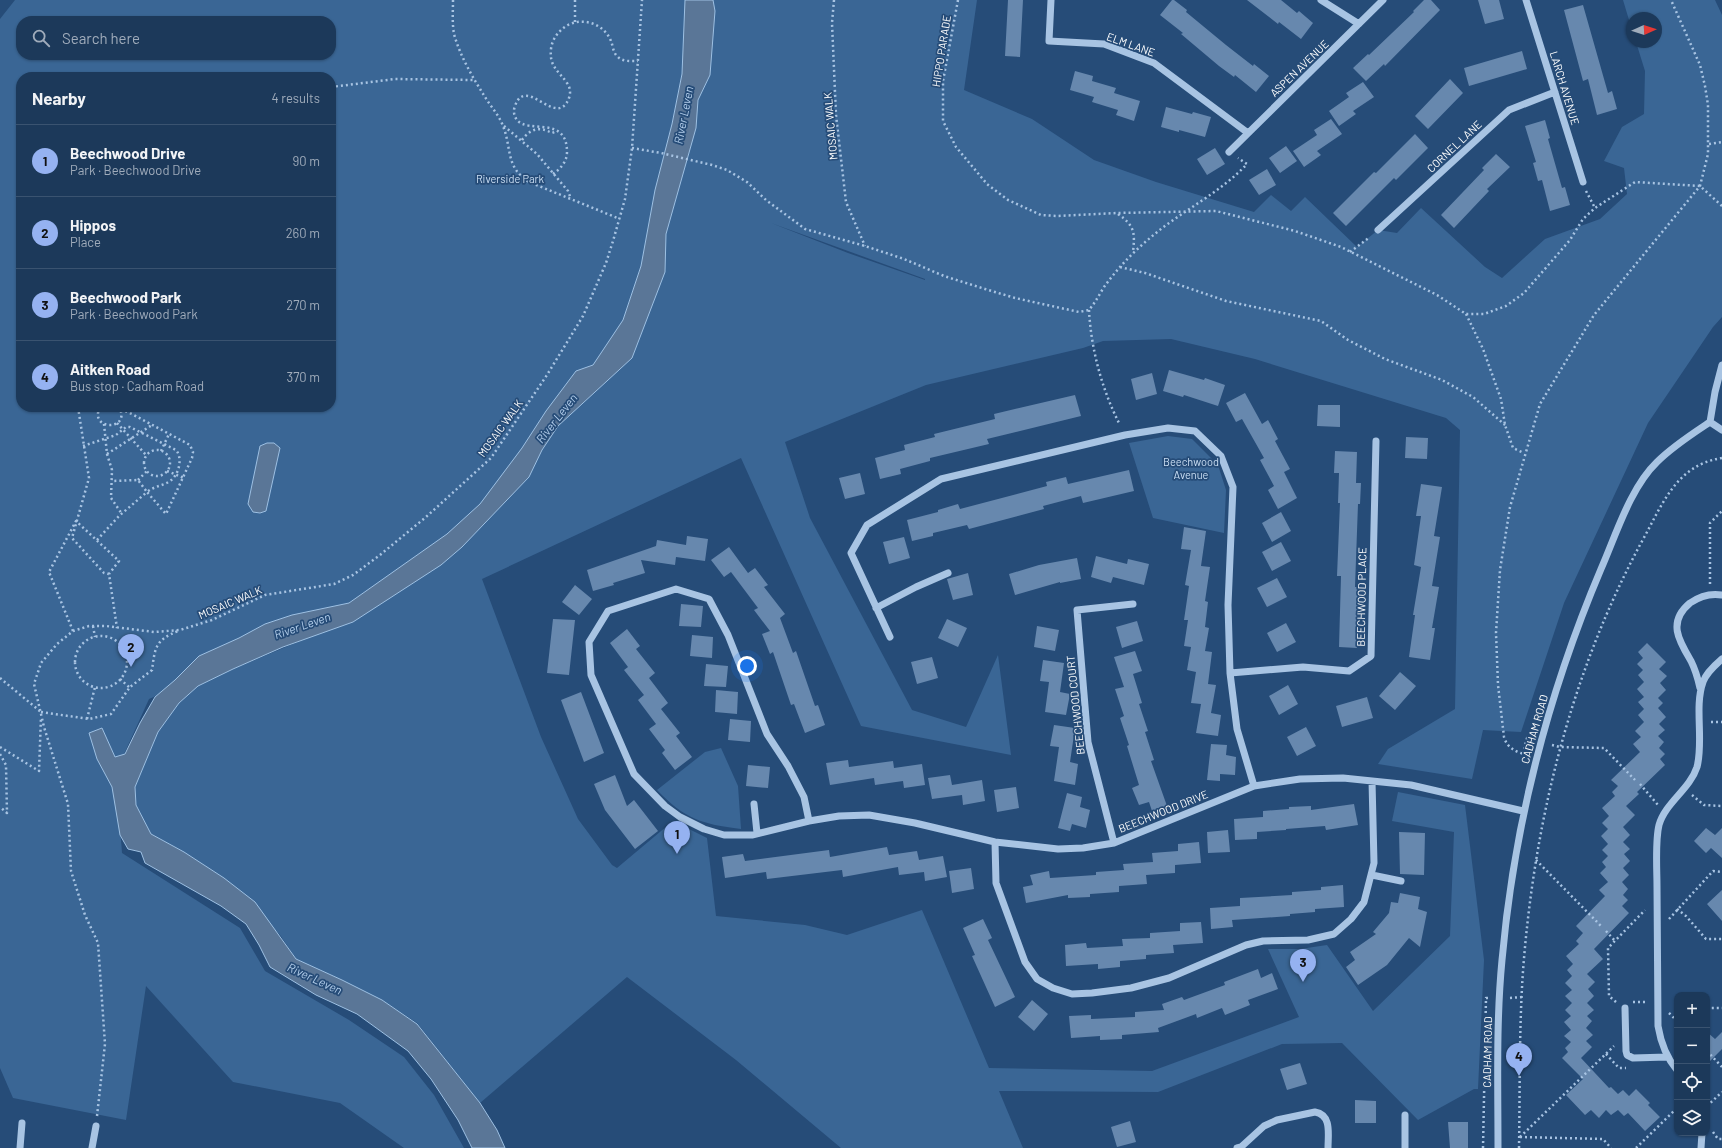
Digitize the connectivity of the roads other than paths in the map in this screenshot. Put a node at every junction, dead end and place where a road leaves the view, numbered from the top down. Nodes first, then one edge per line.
1 (1051, 0) edge
2 (1320, 0) edge
3 (1383, 0) edge
4 (1526, 0) edge
5 (1359, 24) junction
6 (1555, 92) junction
7 (1248, 133) junction
8 (1229, 152) road end
9 (1583, 182) road end
10 (1378, 230) road end
11 (1722, 364) edge
12 (1710, 422) junction
13 (1722, 430) edge
14 (1376, 441) dead end
15 (948, 573) dead end
16 (1722, 595) edge
17 (1133, 604) dead end
18 (876, 608) junction
19 (890, 637) dead end
20 (1722, 659) edge
21 (1230, 673) junction
22 (1701, 694) junction
23 (1372, 781) junction
24 (1254, 786) junction
25 (754, 804) dead end
26 (1523, 811) junction
27 (809, 821) junction
28 (757, 833) junction
29 (995, 842) junction
30 (1114, 843) junction
31 (1372, 875) junction
32 (1401, 881) dead end
33 (1626, 1005) road end
34 (1667, 1057) junction
35 (1674, 1066) edge
36 (1405, 1115) dead end
37 (22, 1123) dead end
38 (96, 1126) road end
39 (1702, 1136) edge
40 (20, 1148) edge
41 (92, 1148) edge
42 (1237, 1148) edge
43 (1328, 1148) edge
44 (1405, 1148) edge
45 (1498, 1148) edge
46 (1701, 1148) edge

1 - 7 street, ELM LANE
2 - 5 street
3 - 5 street, ASPEN AVENUE
4 - 6 street, LARCH AVENUE
5 - 7 street, ASPEN AVENUE
6 - 9 street, LARCH AVENUE
6 - 10 street, CORNEL LANE
7 - 8 street, ASPEN AVENUE
11 - 12 street
12 - 13 street
12 - 26 street, CADHAM ROAD
14 - 21 street, BEECHWOOD PLACE
15 - 18 street
16 - 22 street
17 - 30 street, BEECHWOOD COURT
18 - 19 street
18 - 21 street
20 - 22 street
21 - 24 street
22 - 34 street
23 - 24 street, BEECHWOOD DRIVE
23 - 26 street, BEECHWOOD DRIVE
23 - 31 street
24 - 30 street, BEECHWOOD DRIVE
25 - 28 street
26 - 45 street, CADHAM ROAD
27 - 28 street, BEECHWOOD DRIVE
27 - 28 street, BEECHWOOD DRIVE
27 - 29 street, BEECHWOOD DRIVE
29 - 30 street, BEECHWOOD DRIVE
29 - 31 street
31 - 32 street
33 - 34 street
34 - 35 street
36 - 44 street
37 - 40 street
38 - 41 street
39 - 46 street
42 - 43 street

